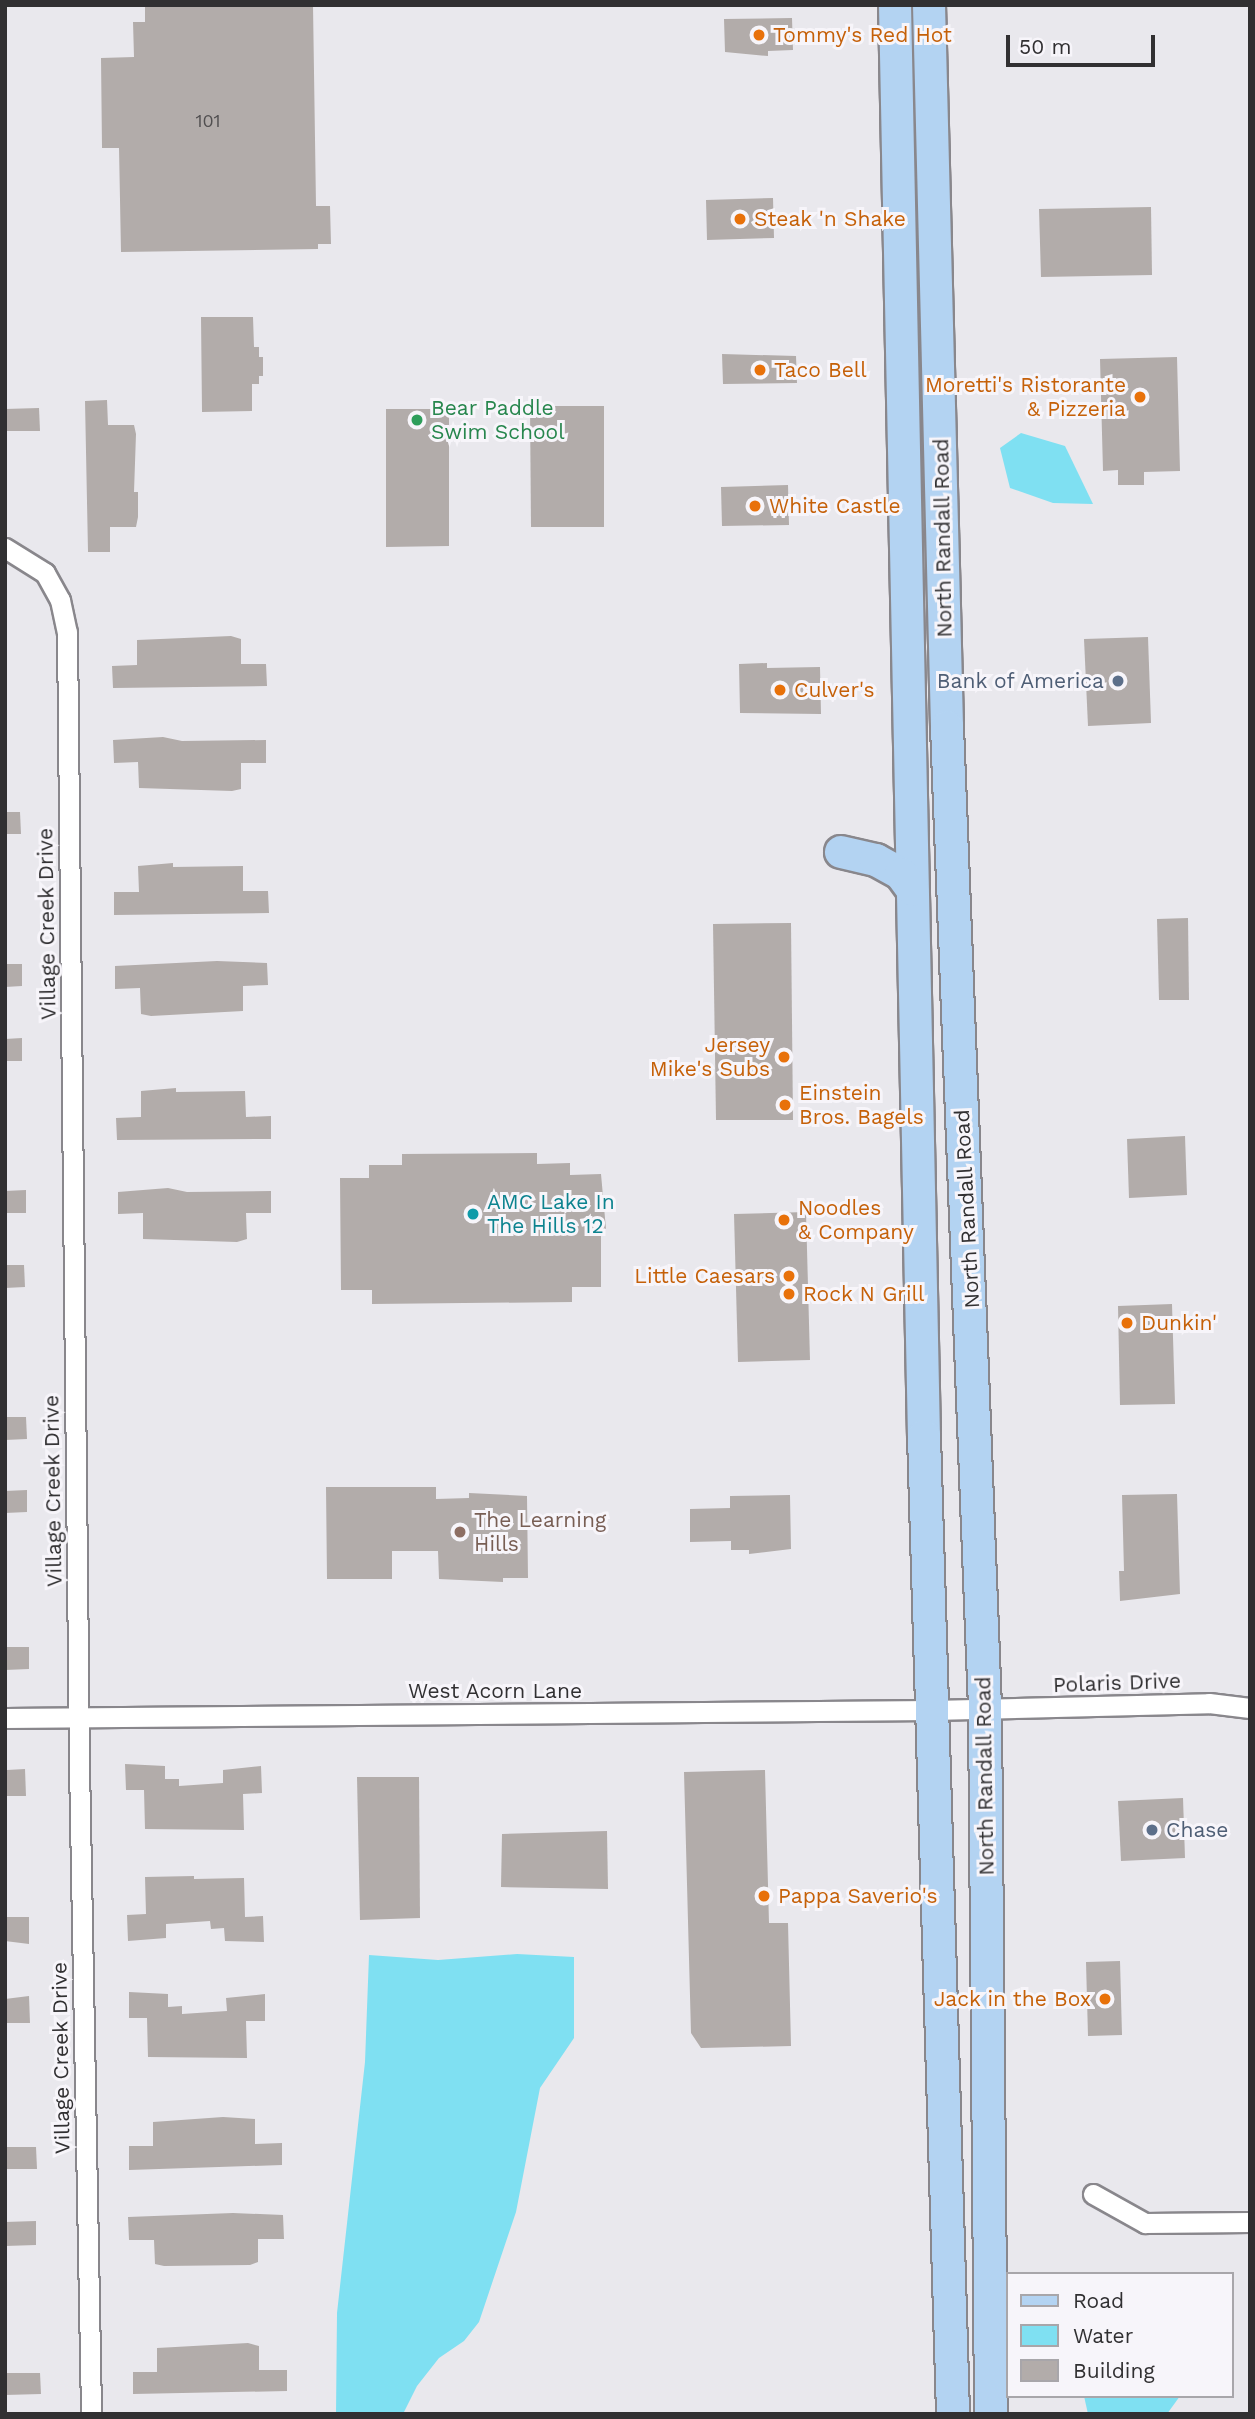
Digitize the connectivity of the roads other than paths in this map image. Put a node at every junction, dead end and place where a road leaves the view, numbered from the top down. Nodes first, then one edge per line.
1 (895, 5) edge
2 (929, 5) edge
3 (5, 548) edge
4 (841, 852) dead end
5 (912, 889) junction
6 (1250, 1708) edge
7 (985, 1709) junction
8 (932, 1710) junction
9 (79, 1717) junction
10 (5, 1718) edge
11 (1093, 2194) dead end
12 (1250, 2222) edge
13 (91, 2414) edge
14 (953, 2414) edge
15 (991, 2414) edge

1 - 5 main road, North Randall Road
2 - 7 main road, North Randall Road
3 - 9 street, Village Creek Drive
4 - 5 main road
5 - 8 main road, North Randall Road
6 - 7 street, Polaris Drive
7 - 8 street, West Acorn Lane
7 - 15 main road, North Randall Road
8 - 9 street, West Acorn Lane
8 - 14 main road, North Randall Road
9 - 10 street, West Acorn Lane
9 - 13 street, Village Creek Drive
11 - 12 street

